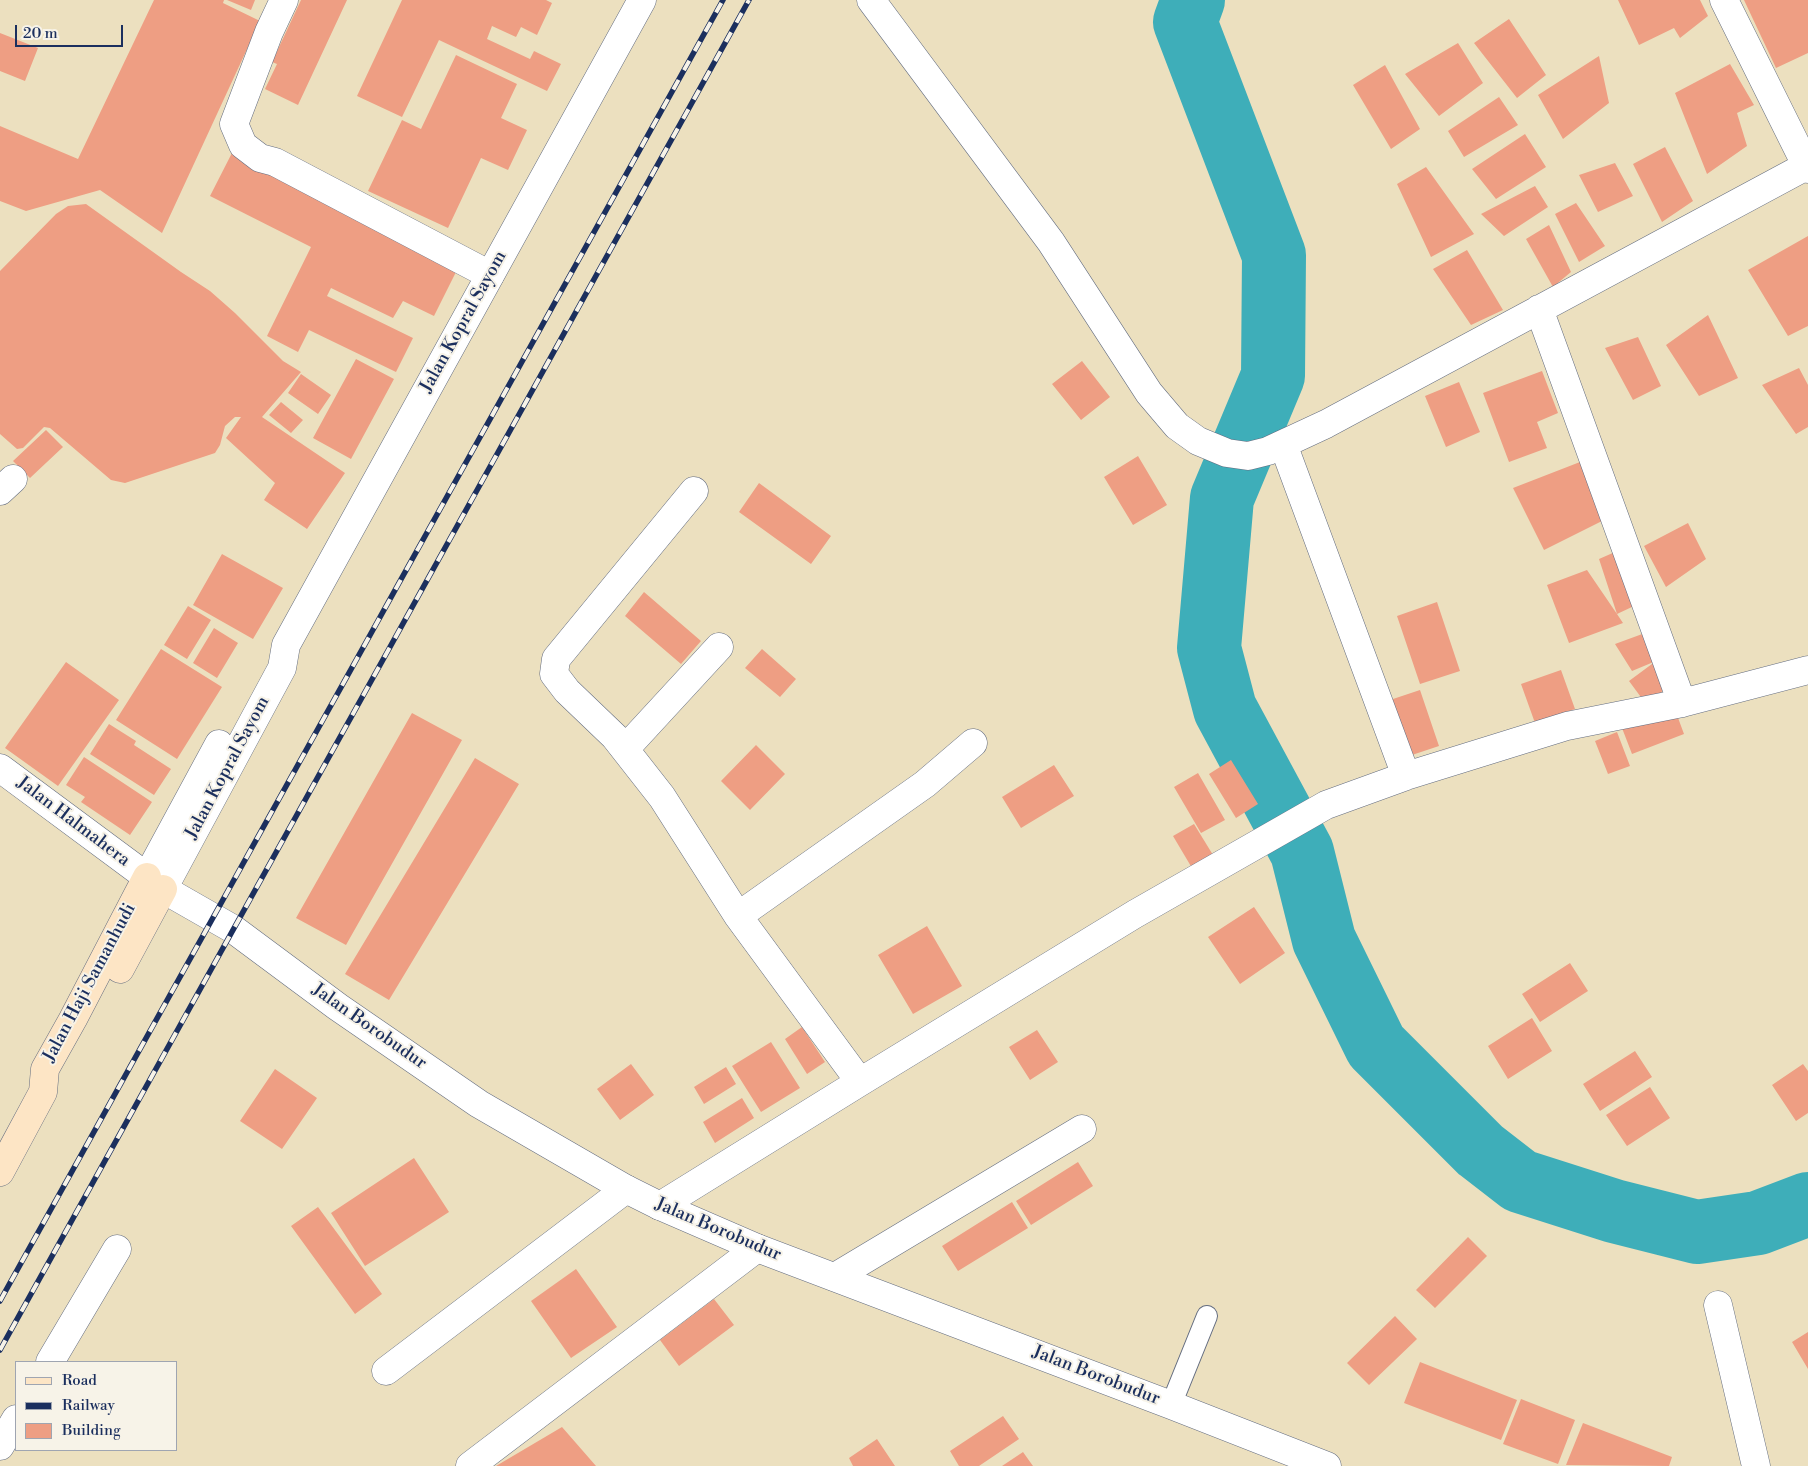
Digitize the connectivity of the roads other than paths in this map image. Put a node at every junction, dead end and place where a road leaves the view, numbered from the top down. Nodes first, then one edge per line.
1 (284, 0) edge
2 (642, 0) edge
3 (871, 0) edge
4 (1724, 0) edge
5 (1807, 167) edge
6 (490, 274) junction
7 (1539, 310) junction
8 (1283, 444) junction
9 (694, 491) dead end
10 (719, 647) dead end
11 (1808, 670) edge
12 (1682, 704) junction
13 (973, 743) dead end
14 (625, 749) junction
15 (0, 768) edge
16 (1406, 776) junction
17 (155, 883) junction
18 (738, 916) junction
19 (860, 1082) junction
20 (1082, 1129) dead end
21 (0, 1172) edge
22 (626, 1189) junction
23 (660, 1206) junction
24 (757, 1248) junction
25 (116, 1249) dead end
26 (835, 1277) junction
27 (1718, 1305) dead end
28 (1207, 1316) dead end
29 (51, 1361) edge
30 (386, 1371) dead end
31 (1171, 1404) junction
32 (15, 1421) edge
33 (0, 1446) edge
34 (470, 1466) edge
35 (1327, 1466) edge
36 (1756, 1466) edge

1 - 6 street
2 - 6 street, Jalan Kopral Sayom
3 - 8 street
4 - 5 street
5 - 7 street
6 - 17 street, Jalan Kopral Sayom
7 - 8 street
7 - 12 street
8 - 16 street
9 - 14 street
10 - 14 street
11 - 12 street
12 - 16 street
13 - 18 street
14 - 18 street
15 - 17 street, Jalan Halmahera
16 - 19 street
17 - 21 main road, Jalan Haji Samanhudi
17 - 22 street, Jalan Borobudur
18 - 19 street
19 - 23 street
20 - 26 street
22 - 23 street, Jalan Borobudur
22 - 30 street
23 - 24 street, Jalan Borobudur
24 - 26 street, Jalan Borobudur
24 - 34 street
25 - 29 street
26 - 31 street, Jalan Borobudur
27 - 36 street
28 - 31 lane
31 - 35 street, Jalan Borobudur
32 - 33 street

